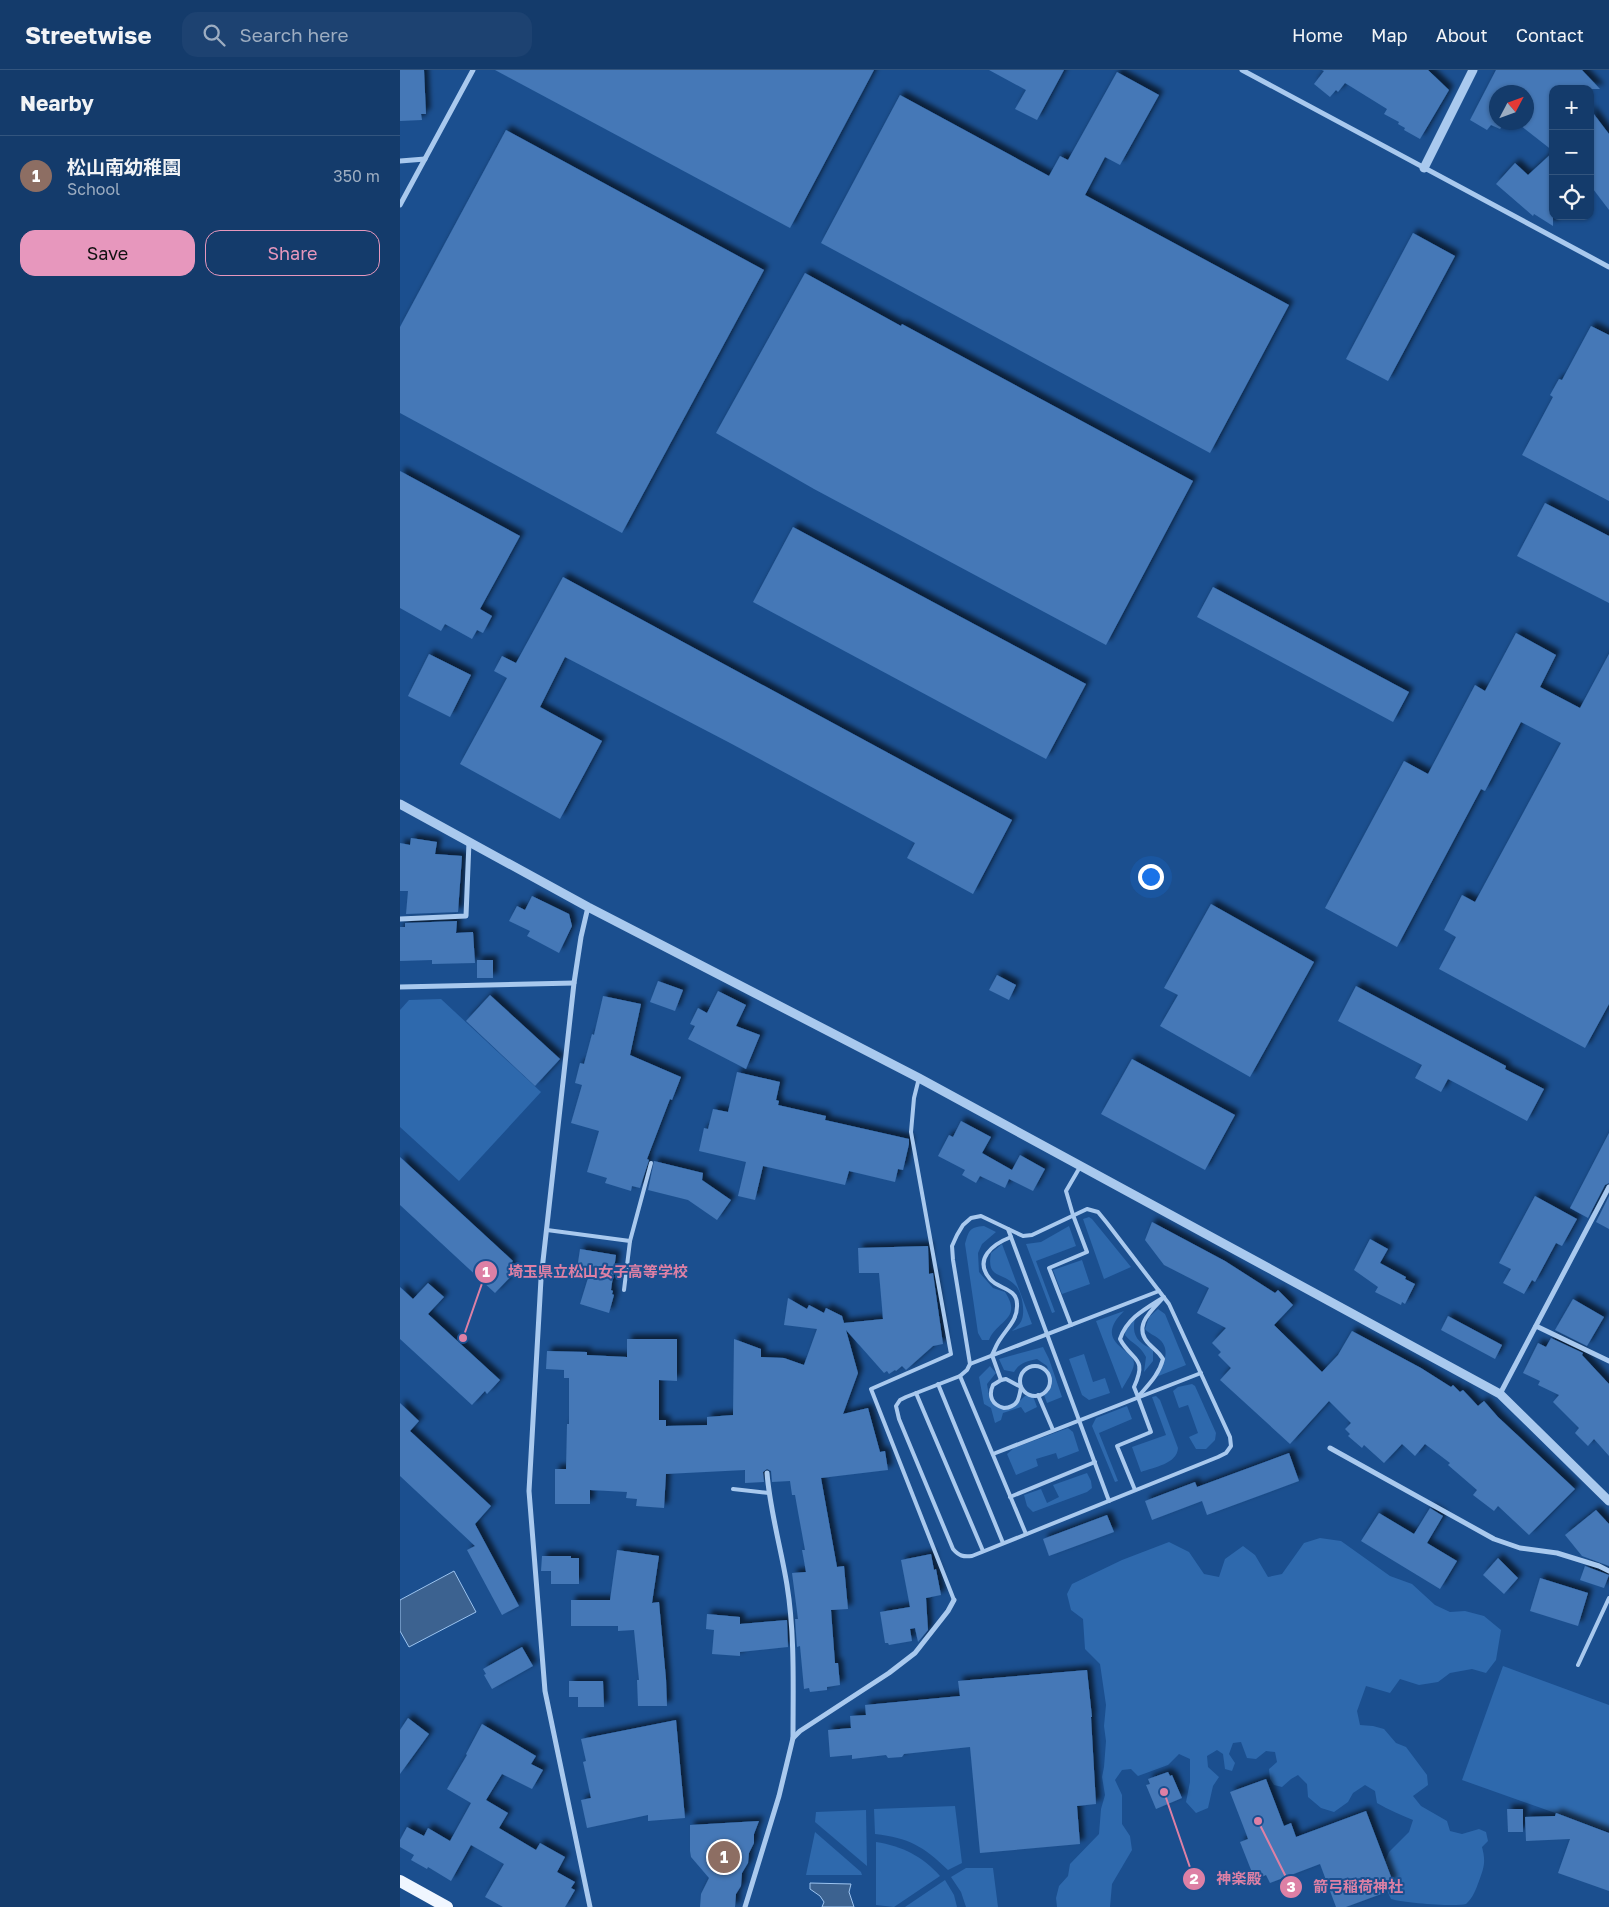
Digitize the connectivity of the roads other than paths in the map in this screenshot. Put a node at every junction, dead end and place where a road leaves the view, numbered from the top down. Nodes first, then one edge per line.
1 (473, 70) edge
2 (1242, 70) edge
3 (1473, 70) edge
4 (425, 159) junction
5 (400, 161) edge
6 (1424, 168) junction
7 (400, 205) edge
8 (1609, 267) edge
9 (400, 804) edge
10 (469, 842) junction
11 (588, 907) junction
12 (400, 919) edge
13 (574, 983) junction
14 (400, 987) edge
15 (919, 1078) junction
16 (652, 1163) dead end
17 (1081, 1166) junction
18 (1609, 1187) edge
19 (1073, 1215) junction
20 (1008, 1228) junction
21 (546, 1230) junction
22 (1011, 1237) junction
23 (630, 1241) junction
24 (624, 1290) dead end
25 (1159, 1291) junction
26 (1164, 1297) junction
27 (1071, 1325) junction
28 (1536, 1326) junction
29 (1047, 1334) junction
30 (992, 1355) junction
31 (1609, 1362) edge
32 (970, 1364) junction
33 (1200, 1373) junction
34 (960, 1376) junction
35 (1001, 1380) junction
36 (938, 1384) junction
37 (1021, 1387) junction
38 (916, 1393) junction
39 (1500, 1394) junction
40 (1038, 1395) junction
41 (1138, 1397) junction
42 (1079, 1419) junction
43 (1053, 1430) junction
44 (1330, 1448) dead end
45 (992, 1454) junction
46 (1095, 1462) junction
47 (767, 1472) dead end
48 (733, 1489) dead end
49 (1135, 1490) junction
50 (769, 1493) junction
51 (1010, 1497) junction
52 (1109, 1501) junction
53 (1609, 1501) edge
54 (1026, 1534) junction
55 (1003, 1543) junction
56 (983, 1551) junction
57 (1609, 1571) edge
58 (1609, 1598) edge
59 (954, 1600) joint
60 (1578, 1665) dead end
61 (793, 1738) junction
62 (400, 1880) edge
63 (448, 1907) edge
64 (590, 1907) edge
65 (745, 1907) edge

1 - 4 street
2 - 6 street
3 - 6 street
4 - 5 street
4 - 7 street
6 - 8 street
9 - 10 street
10 - 11 street
10 - 12 street
11 - 13 street
11 - 15 street
13 - 14 street
13 - 21 street
15 - 17 street
15 - 59 lane
16 - 23 lane
17 - 19 lane
17 - 39 street
18 - 28 street
19 - 20 lane
19 - 25 lane
19 - 27 lane
20 - 22 lane
20 - 32 lane
21 - 23 lane
21 - 64 street
22 - 29 lane
22 - 30 lane
23 - 24 lane
25 - 26 lane
25 - 27 lane
26 - 33 lane
26 - 41 lane
26 - 41 lane
27 - 29 lane
28 - 31 street
28 - 39 street
29 - 30 lane
29 - 42 lane
30 - 32 lane
30 - 35 lane
32 - 34 lane
33 - 41 lane
33 - 49 lane
34 - 36 lane
34 - 45 lane
35 - 37 lane
35 - 37 lane
36 - 38 lane
36 - 55 lane
37 - 40 lane
37 - 40 lane
38 - 56 lane
38 - 56 lane
39 - 53 street
40 - 43 lane
41 - 42 lane
41 - 49 lane
42 - 43 lane
42 - 46 lane
43 - 45 lane
44 - 57 street
45 - 51 lane
46 - 51 lane
46 - 52 lane
47 - 50 street
48 - 50 lane
49 - 52 lane
50 - 61 street
51 - 54 lane
52 - 54 lane
54 - 55 lane
55 - 56 lane
58 - 60 lane
59 - 61 street
61 - 65 street
62 - 63 main road

